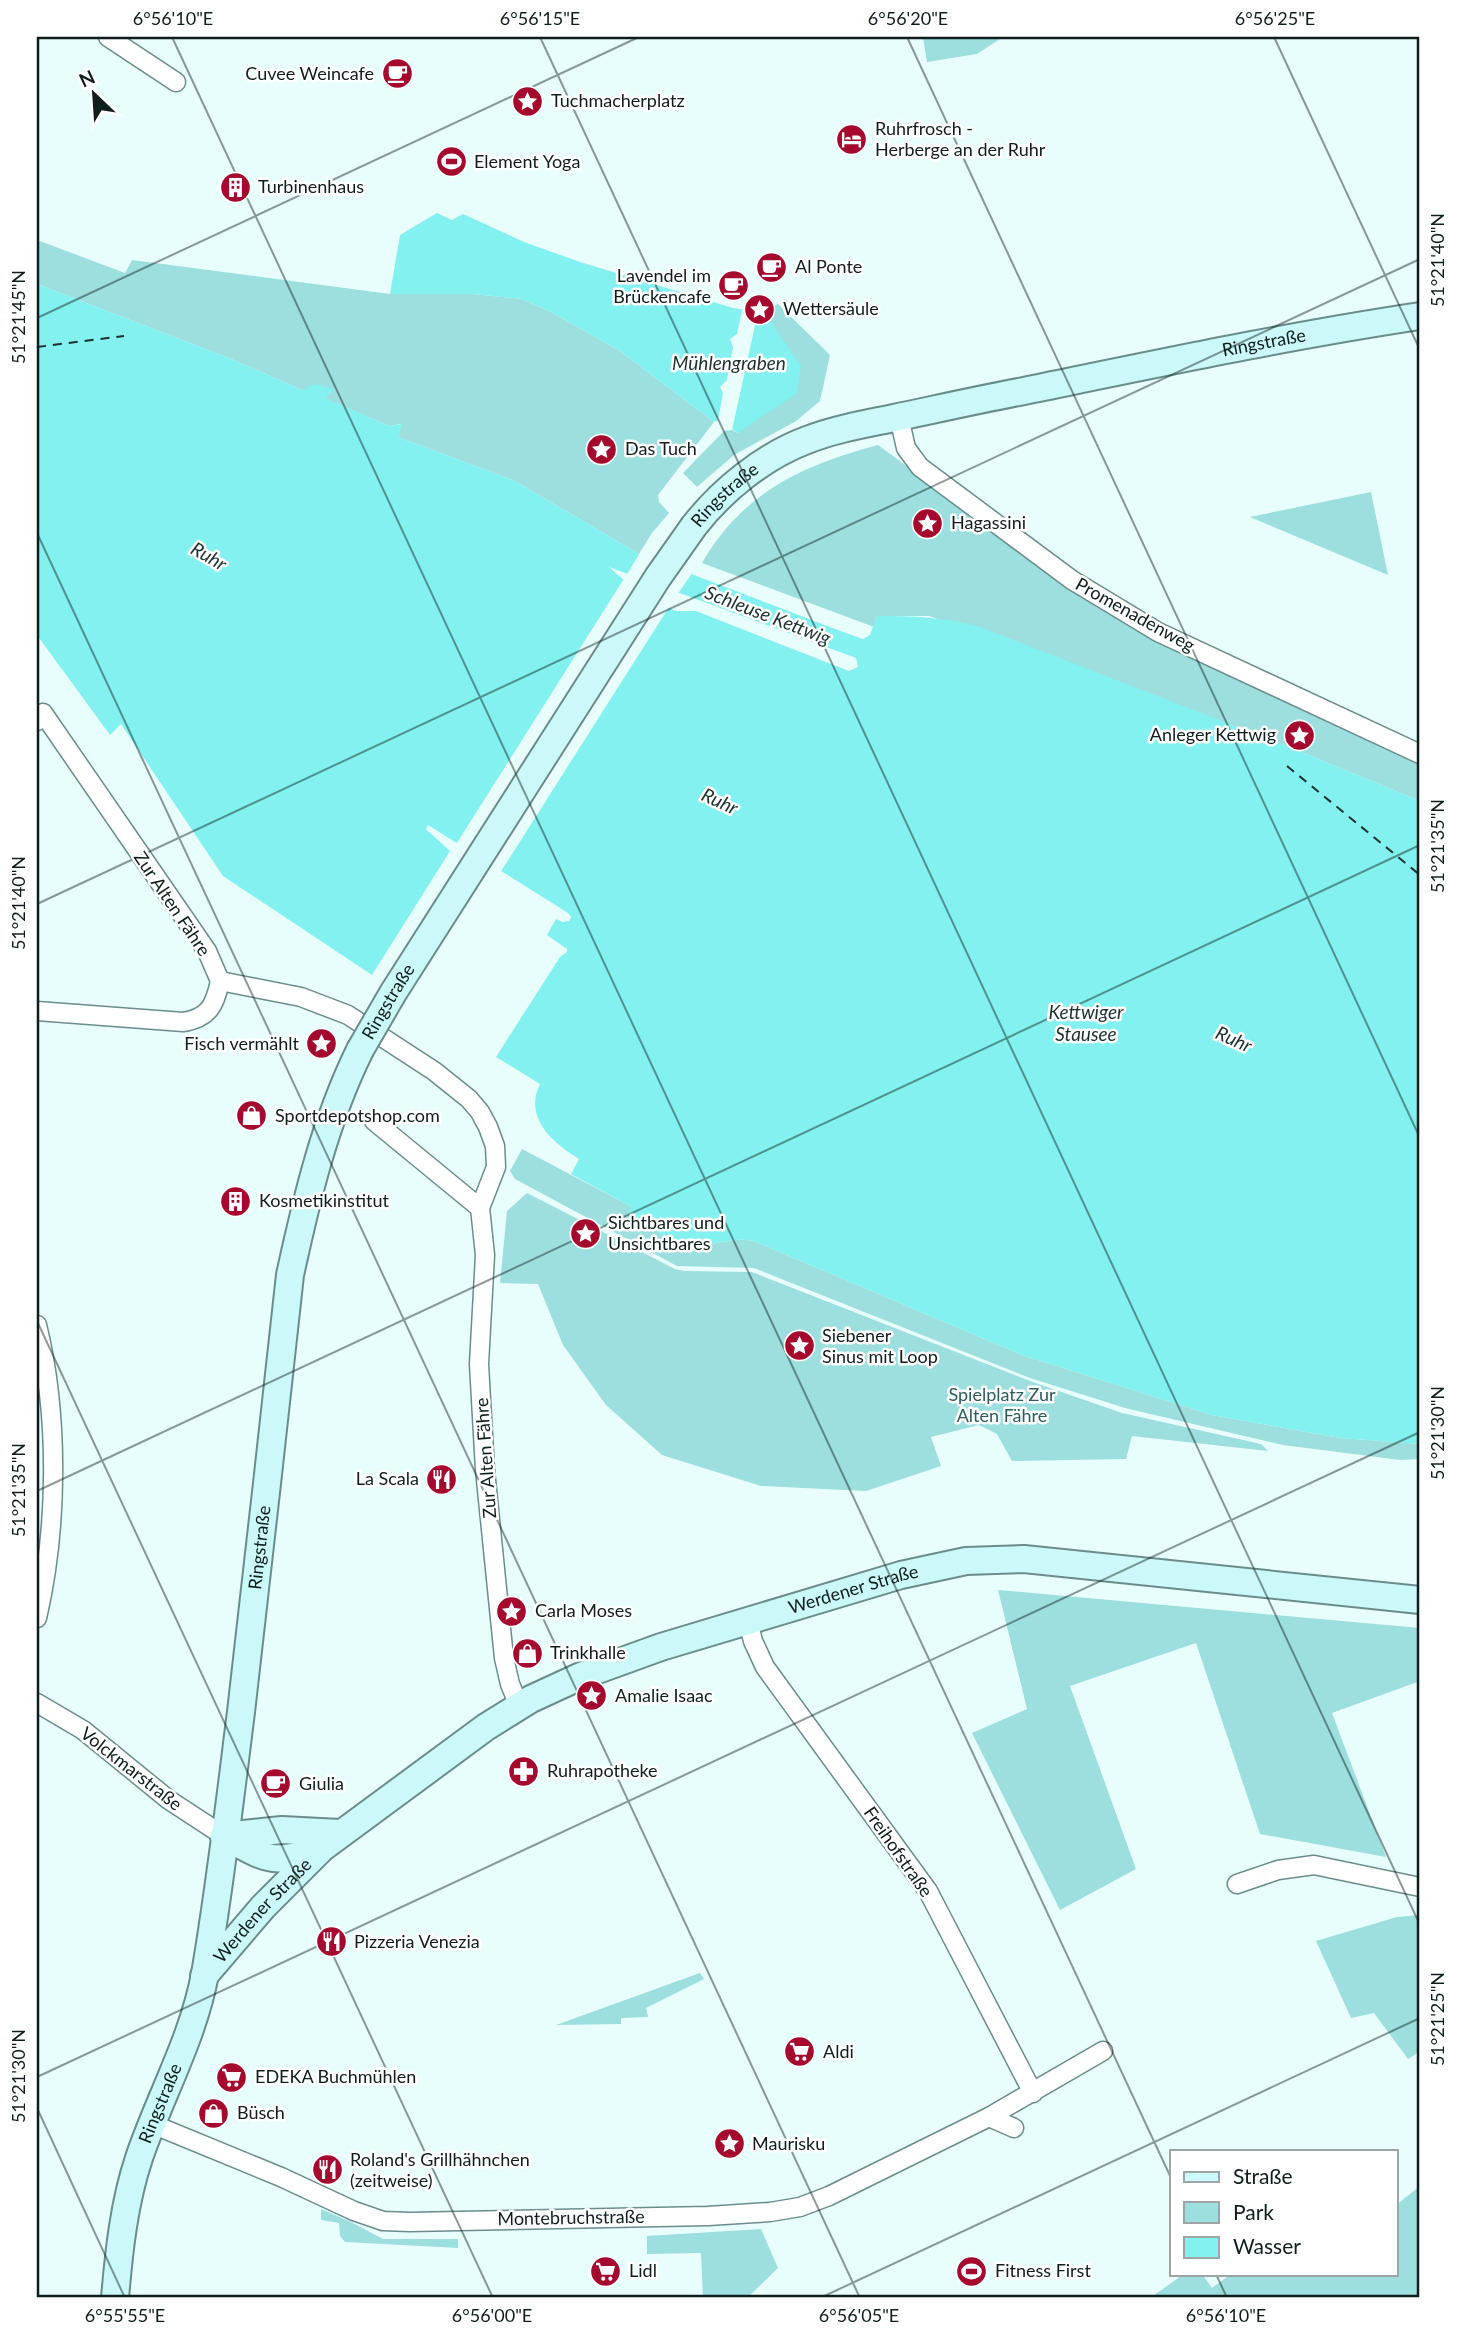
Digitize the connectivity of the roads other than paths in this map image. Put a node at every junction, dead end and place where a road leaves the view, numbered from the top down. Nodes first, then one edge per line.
1 (108, 37) edge
2 (176, 82) dead end
3 (1420, 316) edge
4 (899, 417) junction
5 (37, 721) edge
6 (1420, 754) edge
7 (220, 982) junction
8 (37, 1011) edge
9 (374, 1121) dead end
10 (481, 1208) junction
11 (37, 1325) edge
12 (1420, 1600) edge
13 (37, 1618) edge
14 (748, 1621) junction
15 (37, 1703) edge
16 (519, 1706) junction
17 (224, 1836) junction
18 (331, 1841) junction
19 (1237, 1884) dead end
20 (1420, 1887) edge
21 (204, 1976) junction
22 (1103, 2051) dead end
23 (1033, 2092) junction
24 (989, 2117) junction
25 (152, 2124) junction
26 (1013, 2129) dead end
27 (115, 2298) edge

1 - 2 street
3 - 4 main road, Ringstraße
4 - 6 street, Promenadenweg
4 - 17 main road, Ringstraße, bridge
5 - 7 street, Zur Alten Fähre
7 - 8 street
7 - 10 street, Zur Alten Fähre
9 - 10 street
10 - 16 street, Zur Alten Fähre
11 - 13 street
12 - 14 main road, Werdener Straße
14 - 16 main road, Werdener Straße
14 - 23 street, Freihofstraße
15 - 17 street, Volckmarstraße
16 - 18 main road, Werdener Straße
17 - 18 main road, Werdener Straße
17 - 21 main road, Ringstraße
18 - 21 main road, Werdener Straße
19 - 20 street
21 - 25 main road, Ringstraße
22 - 23 street, Montebruchstraße
23 - 24 street, Montebruchstraße
24 - 25 street, Montebruchstraße
24 - 26 street
25 - 27 main road, Ringstraße

